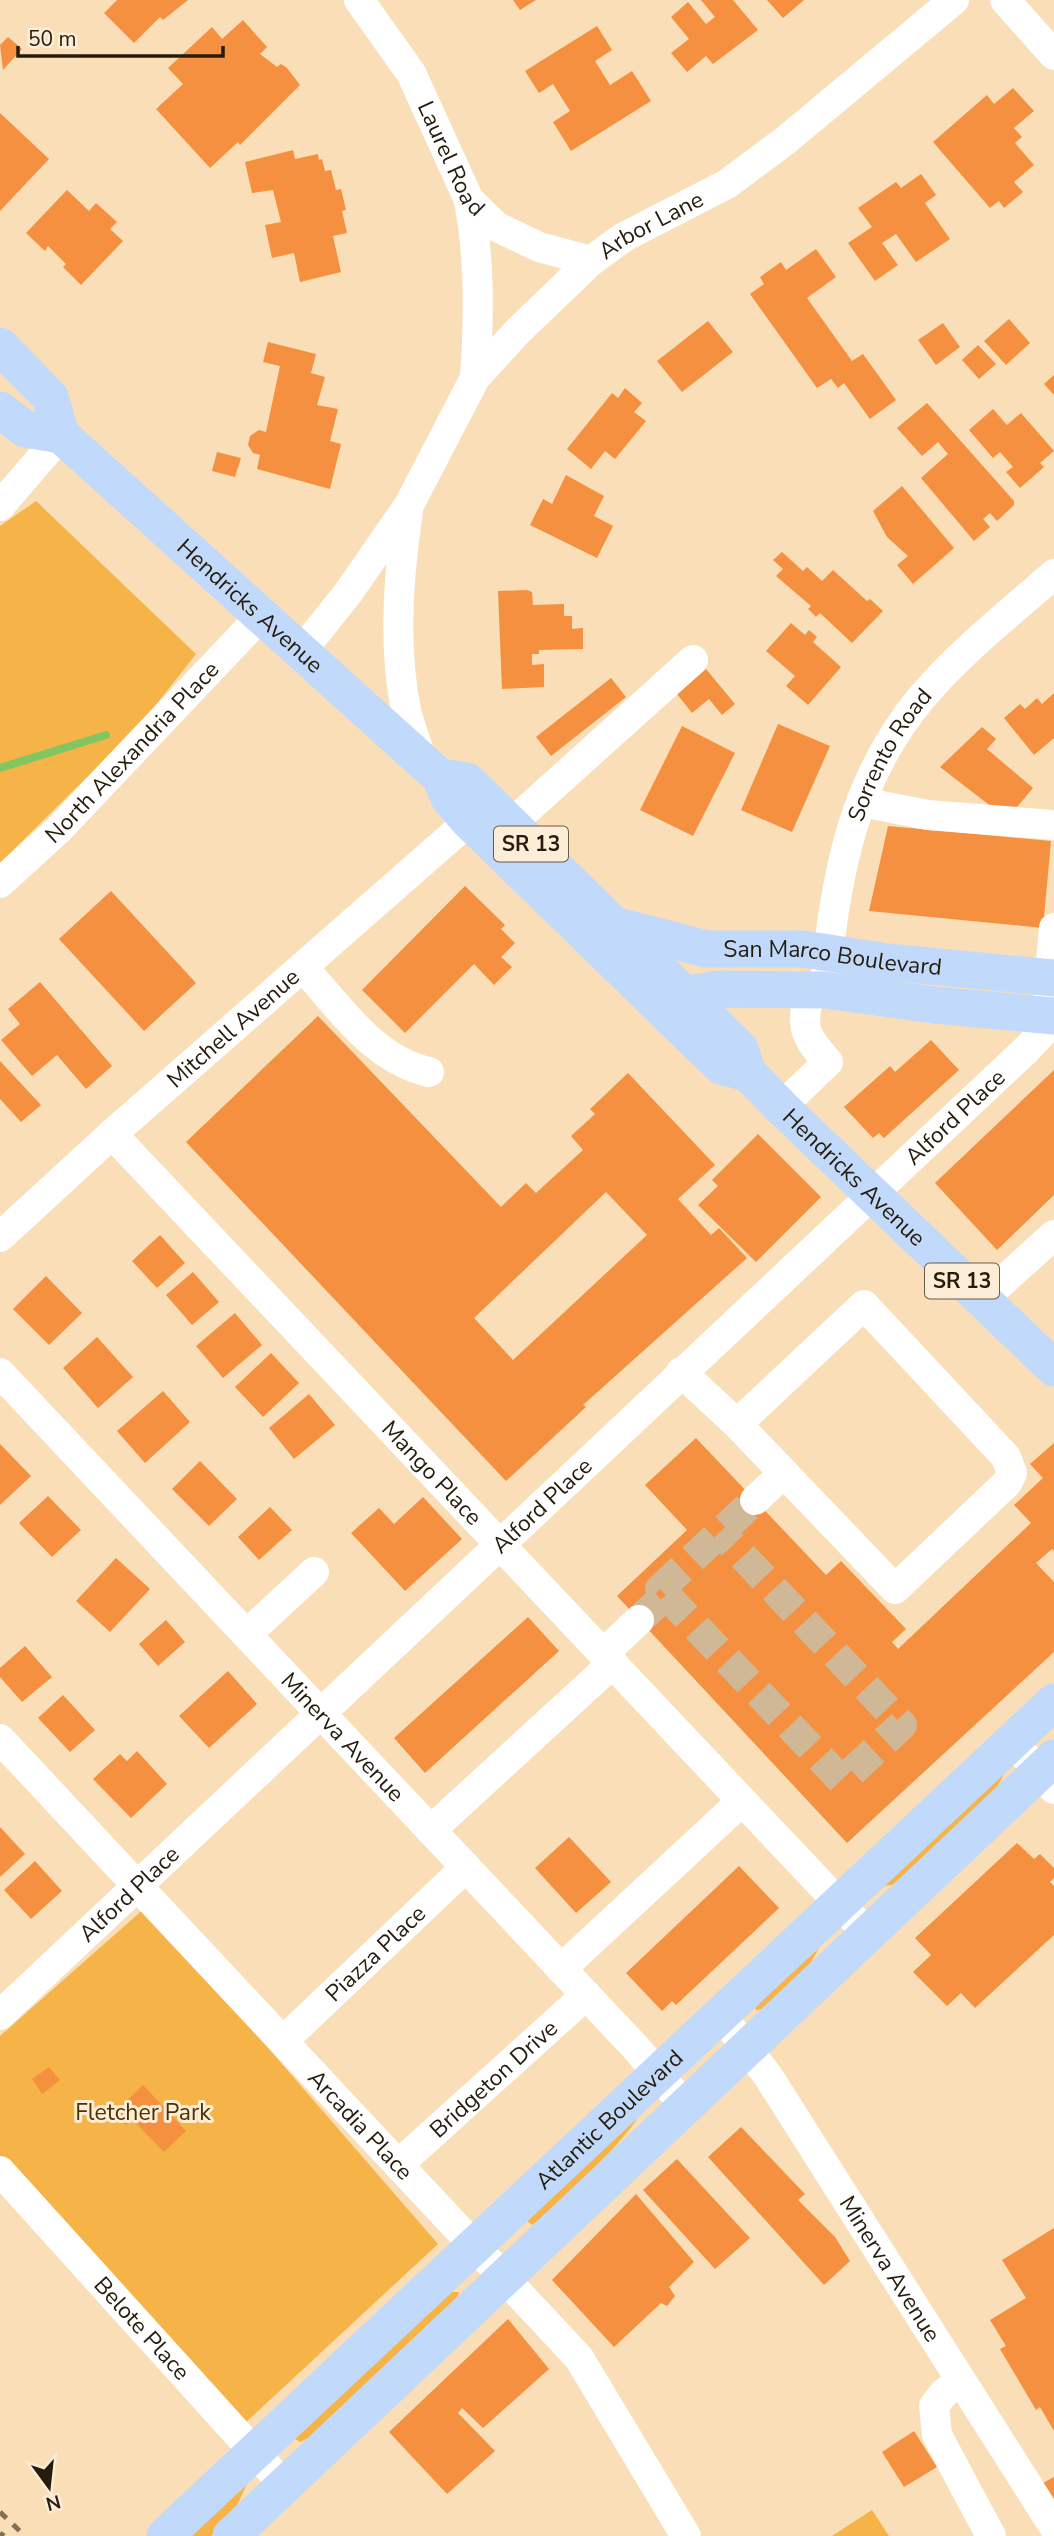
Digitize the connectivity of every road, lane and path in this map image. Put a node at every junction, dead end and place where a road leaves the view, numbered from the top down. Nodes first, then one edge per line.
1 (359, 0) edge
2 (954, 0) edge
3 (1005, 0) edge
4 (1054, 55) edge
5 (469, 200) junction
6 (591, 261) junction
7 (0, 346) edge
8 (475, 378) junction
9 (0, 410) edge
10 (61, 435) junction
11 (409, 505) junction
12 (0, 506) edge
13 (1054, 574) edge
14 (260, 617) junction
15 (300, 653) junction
16 (693, 660) dead end
17 (431, 769) junction
18 (861, 802) junction
19 (469, 821) junction
20 (511, 824) junction
21 (1054, 825) edge
22 (0, 883) edge
23 (614, 925) junction
24 (1054, 928) edge
25 (828, 953) junction
26 (613, 964) junction
27 (303, 967) junction
28 (1052, 978) edge
29 (817, 990) junction
30 (688, 995) junction
31 (1051, 1016) edge
32 (429, 1072) dead end
33 (748, 1073) junction
34 (780, 1107) junction
35 (112, 1134) junction
36 (872, 1196) junction
37 (1054, 1235) edge
38 (0, 1237) edge
39 (982, 1300) junction
40 (1054, 1368) edge
41 (681, 1372) junction
42 (0, 1373) edge
43 (737, 1423) junction
44 (784, 1473) junction
45 (755, 1500) tunnel mouth
46 (499, 1543) junction
47 (314, 1572) dead end
48 (639, 1620) tunnel mouth
49 (247, 1634) junction
50 (608, 1658) junction
51 (1054, 1702) edge
52 (320, 1712) junction
53 (0, 1739) edge
54 (1010, 1743) junction
55 (1050, 1772) edge
56 (742, 1801) junction
57 (431, 1830) junction
58 (466, 1867) junction
59 (139, 1886) junction
60 (838, 1902) junction
61 (867, 1933) junction
62 (561, 1969) junction
63 (586, 1995) junction
64 (719, 2014) junction
65 (0, 2015) edge
66 (284, 2040) junction
67 (747, 2046) junction
68 (657, 2072) junction
69 (684, 2105) junction
70 (400, 2164) junction
71 (0, 2171) edge
72 (475, 2243) junction
73 (505, 2275) junction
74 (961, 2381) junction
75 (254, 2452) junction
76 (284, 2485) junction
77 (1054, 2527) edge
78 (165, 2536) edge
79 (230, 2536) edge
80 (685, 2536) edge
81 (991, 2536) edge

1 - 5 street, Laurel Road
2 - 6 street, Arbor Lane
3 - 4 street
5 - 6 street, Laurel Road
5 - 8 street
6 - 8 street, Arbor Lane
7 - 10 main road
8 - 11 street, Arbor Lane
9 - 10 main road
10 - 12 street
10 - 14 main road, Hendricks Avenue / SR 13
11 - 15 street, Arbor Lane
11 - 17 street, Arbor Lane
13 - 18 street, Sorrento Road
14 - 15 main road, Hendricks Avenue / SR 13
14 - 22 street, North Alexandria Place
15 - 17 main road, Hendricks Avenue / SR 13
16 - 20 street
17 - 19 main road, Hendricks Avenue / SR 13
17 - 20 main road, Hendricks Avenue / SR 13
18 - 21 street
18 - 25 street, Sorrento Road
19 - 26 main road, Hendricks Avenue / SR 13
19 - 27 street, Mitchell Avenue
20 - 23 main road, Hendricks Avenue / SR 13
23 - 25 main road, San Marco Boulevard
23 - 30 main road, Hendricks Avenue / SR 13
24 - 28 street, Alford Place
25 - 28 main road, San Marco Boulevard
25 - 29 street, Sorrento Road
26 - 30 main road, San Marco Boulevard
26 - 33 main road, Hendricks Avenue / SR 13
27 - 32 street
27 - 35 street, Mitchell Avenue
28 - 31 street, Alford Place
29 - 30 main road, San Marco Boulevard
29 - 31 main road, San Marco Boulevard
29 - 34 street, Sorrento Road
30 - 33 main road, Hendricks Avenue / SR 13
31 - 36 street, Alford Place
33 - 34 main road, Hendricks Avenue / SR 13
34 - 36 main road, Hendricks Avenue / SR 13
35 - 38 street, Mitchell Avenue
35 - 46 street, Mango Place
36 - 39 main road, Hendricks Avenue / SR 13
36 - 41 street, Alford Place
37 - 39 street
39 - 40 main road, Hendricks Avenue / SR 13
41 - 43 street
41 - 46 street, Alford Place
42 - 49 street, Minerva Avenue
43 - 44 street
43 - 44 street
44 - 45 street
46 - 50 street, Mango Place
46 - 52 street, Alford Place
47 - 49 street
48 - 50 street
49 - 52 street, Minerva Avenue
50 - 56 street, Mango Place
50 - 57 street
51 - 54 main road, Atlantic Boulevard
52 - 57 street, Minerva Avenue
52 - 59 street, Alford Place
53 - 59 street, Arcadia Place
54 - 55 street
54 - 60 main road, Atlantic Boulevard
55 - 61 main road, Atlantic Boulevard
56 - 60 street, Mango Place
56 - 62 street
57 - 58 street, Minerva Avenue
58 - 62 street, Minerva Avenue
58 - 66 street, Piazza Place
59 - 65 street, Alford Place
59 - 66 street, Arcadia Place
60 - 61 street, Mango Place
60 - 64 main road, Atlantic Boulevard
61 - 67 main road, Atlantic Boulevard
62 - 63 street, Minerva Avenue
63 - 68 street, Minerva Avenue
63 - 70 street, Bridgeton Drive
64 - 67 street, Minerva Avenue
64 - 68 main road, Atlantic Boulevard
66 - 70 street, Arcadia Place
67 - 69 main road, Atlantic Boulevard
67 - 74 street, Minerva Avenue
68 - 69 street, Minerva Avenue
68 - 72 main road, Atlantic Boulevard
69 - 73 main road, Atlantic Boulevard
70 - 72 street, Arcadia Place
71 - 75 street, Belote Place
72 - 73 street, Arcadia Place
72 - 75 main road, Atlantic Boulevard
73 - 76 main road, Atlantic Boulevard
73 - 80 street, Arcadia Place
74 - 77 street, Minerva Avenue
74 - 81 street
75 - 76 street, Belote Place
75 - 78 main road, Atlantic Boulevard
76 - 79 main road, Atlantic Boulevard

